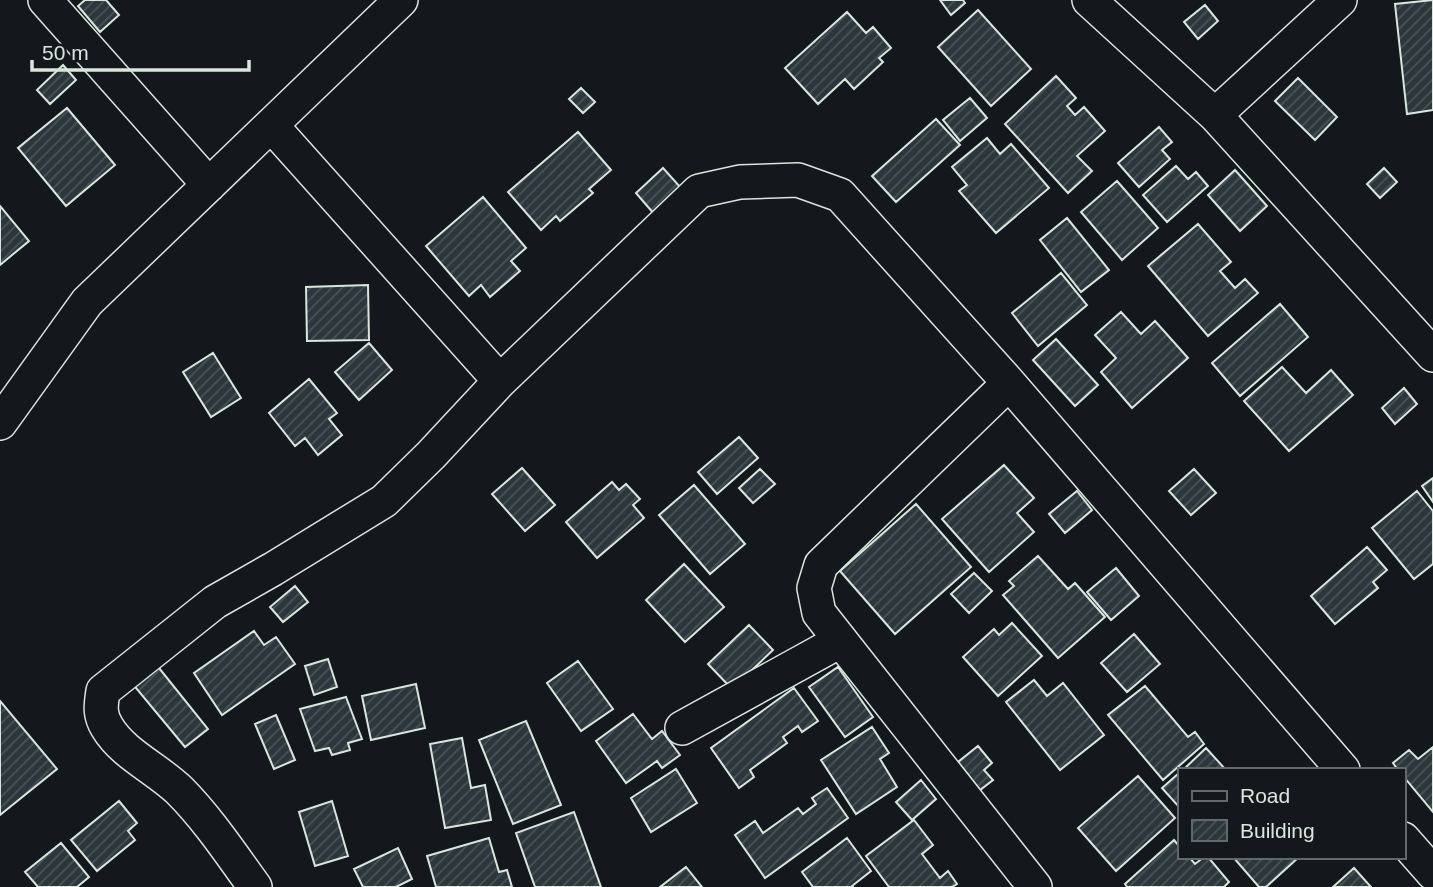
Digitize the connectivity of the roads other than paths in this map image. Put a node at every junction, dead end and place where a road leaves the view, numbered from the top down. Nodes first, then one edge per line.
1 (45, 0) edge
2 (401, 0) edge
3 (1089, 0) edge
4 (1340, 0) edge
5 (1215, 115) junction
6 (271, 125) junction
7 (209, 185) junction
8 (1433, 355) edge
9 (500, 381) junction
10 (1009, 383) junction
11 (0, 423) edge
12 (840, 640) junction
13 (682, 728) dead end
14 (1341, 768) edge
15 (1405, 841) edge
16 (1433, 873) edge
17 (255, 887) edge
18 (1035, 887) edge

1 - 7 street
2 - 6 street
3 - 5 street
4 - 5 street
5 - 8 street
6 - 7 street
6 - 9 street
7 - 11 street
9 - 10 street
9 - 17 street
10 - 12 street
10 - 14 street
12 - 13 street
12 - 18 street
15 - 16 street

